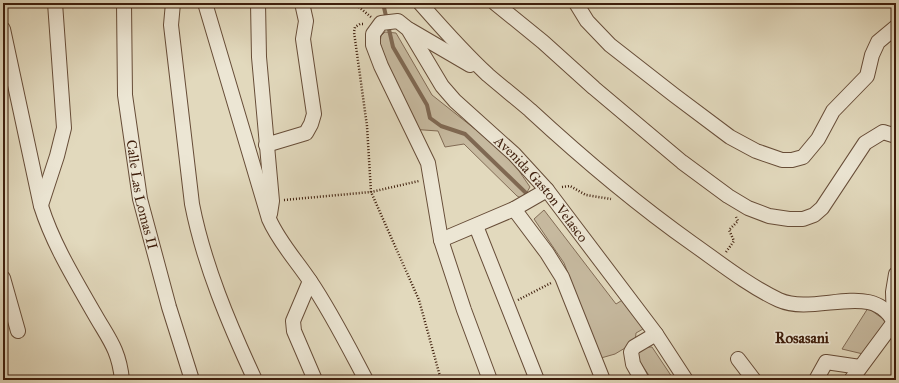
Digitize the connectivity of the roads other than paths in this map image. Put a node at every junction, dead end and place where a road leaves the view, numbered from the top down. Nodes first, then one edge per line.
1 (55, 3) edge
2 (124, 3) edge
3 (173, 3) edge
4 (204, 3) edge
5 (258, 3) edge
6 (302, 3) edge
7 (420, 3) edge
8 (495, 3) edge
9 (576, 3) edge
10 (896, 27) edge
11 (3, 29) edge
12 (408, 29) junction
13 (489, 76) junction
14 (896, 136) edge
15 (266, 145) junction
16 (547, 190) junction
17 (41, 206) junction
18 (514, 209) junction
19 (269, 219) junction
20 (476, 226) junction
21 (441, 240) junction
22 (896, 274) edge
23 (3, 278) edge
24 (310, 281) junction
25 (895, 325) edge
26 (18, 331) dead end
27 (656, 334) junction
28 (738, 359) dead end
29 (860, 367) junction
30 (122, 380) edge
31 (192, 380) edge
32 (255, 380) edge
33 (315, 380) edge
34 (366, 380) edge
35 (490, 380) edge
36 (536, 380) edge
37 (602, 380) edge
38 (642, 380) edge
39 (686, 380) edge
40 (754, 380) edge
41 (816, 380) edge
42 (851, 380) edge

1 - 17 street
2 - 31 street, Calle Las Lomas II
3 - 32 street
4 - 19 street
5 - 15 street
6 - 15 street
7 - 13 street
8 - 14 street
9 - 10 street
11 - 17 street
12 - 13 street
12 - 16 street, Avenida Gaston Velasco
12 - 21 street, Avenida Gaston Velasco
13 - 25 street
15 - 19 street
16 - 18 street
16 - 27 street, Avenida Gaston Velasco
17 - 30 street
18 - 20 street
18 - 37 street
19 - 24 street
20 - 21 street
20 - 36 street
21 - 35 street
22 - 25 street
23 - 26 street
24 - 33 street
24 - 34 street
25 - 29 street
27 - 38 street
27 - 39 street, Avenida Gaston Velasco
28 - 40 street
29 - 41 street
29 - 42 street

